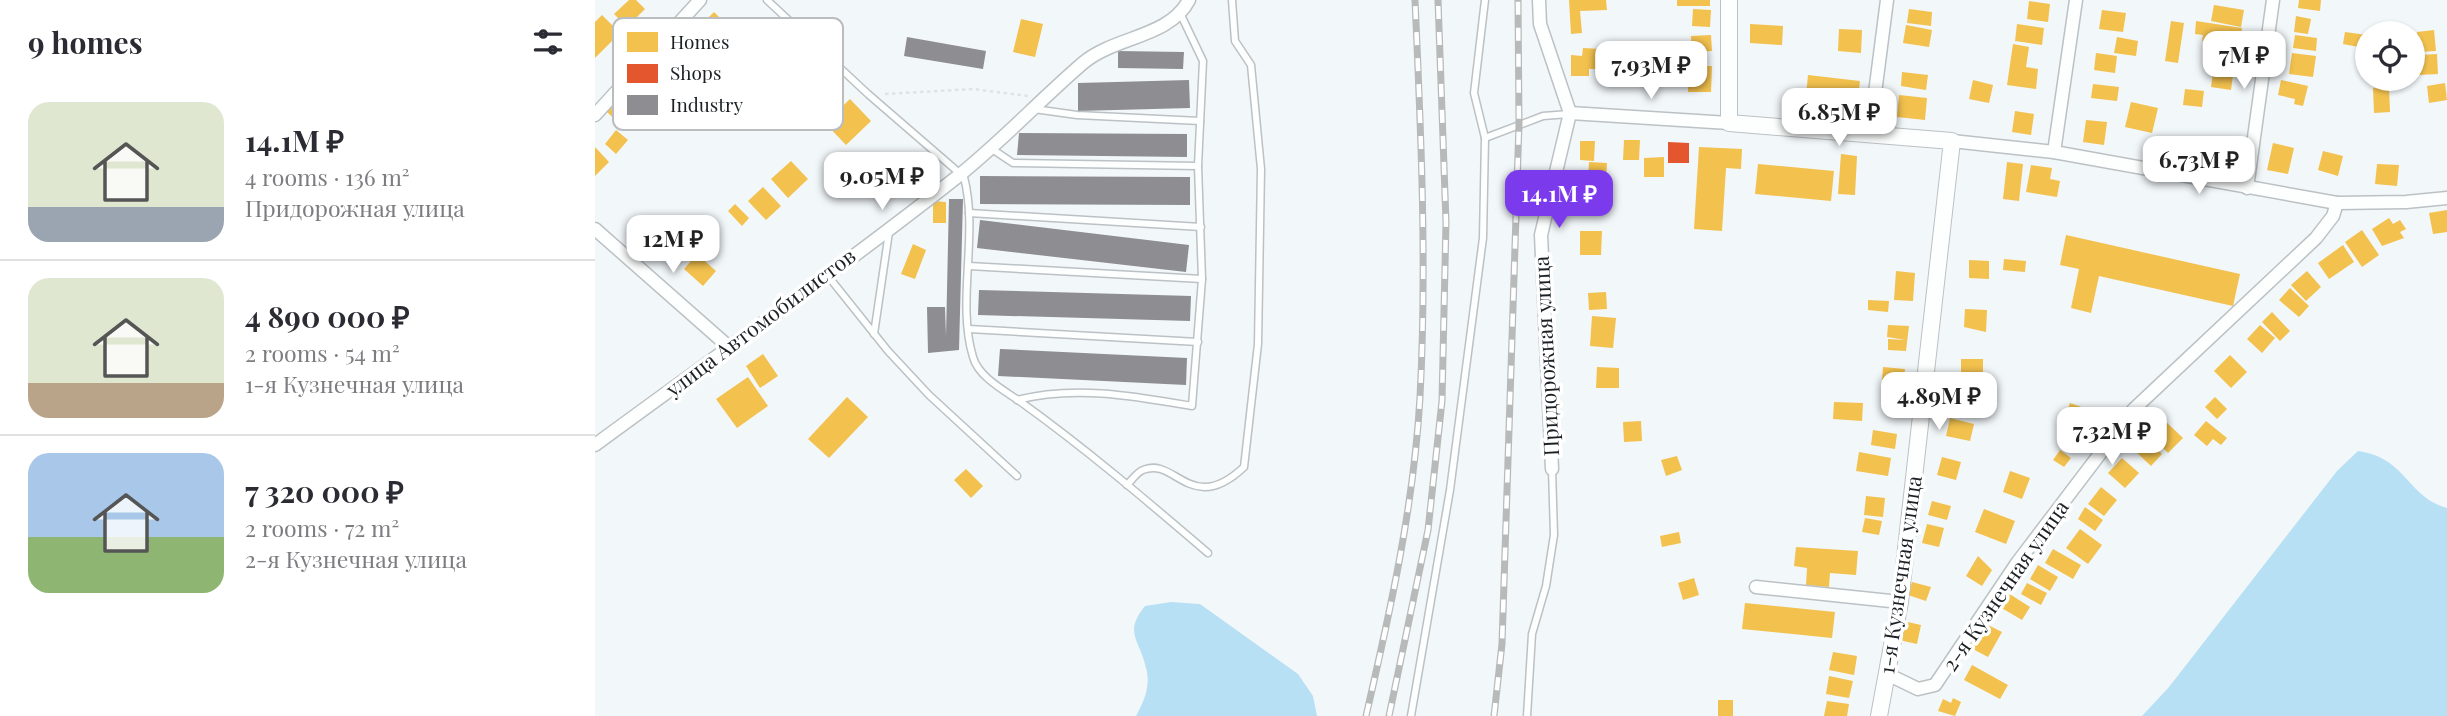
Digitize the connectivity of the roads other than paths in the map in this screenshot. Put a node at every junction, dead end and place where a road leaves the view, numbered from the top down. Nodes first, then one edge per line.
1 (700, 0) edge
2 (767, 0) edge
3 (1189, 0) edge
4 (1232, 0) edge
5 (1485, 0) edge
6 (1539, 0) edge
7 (1729, 0) edge
8 (1887, 0) edge
9 (2076, 0) edge
10 (2273, 0) edge
11 (1181, 15) junction
12 (684, 18) edge
13 (786, 18) edge
14 (843, 71) edge
15 (613, 95) edge
16 (1033, 109) junction
17 (1570, 113) junction
18 (595, 115) edge
19 (1200, 121) junction
20 (1729, 123) junction
21 (1870, 132) junction
22 (1485, 138) junction
23 (1952, 141) junction
24 (990, 147) junction
25 (2054, 152) junction
26 (1198, 166) junction
27 (959, 176) junction
28 (2247, 188) junction
29 (2447, 198) edge
30 (2337, 202) junction
31 (969, 213) junction
32 (890, 227) junction
33 (1201, 227) junction
34 (595, 229) edge
35 (969, 266) junction
36 (826, 275) junction
37 (1202, 279) junction
38 (968, 330) junction
39 (874, 334) junction
40 (1198, 342) junction
41 (729, 347) junction
42 (1017, 400) junction
43 (595, 445) edge
44 (1552, 469) joint
45 (1017, 476) dead end
46 (1127, 485) junction
47 (1208, 553) dead end
48 (1756, 587) dead end
49 (1900, 602) junction
50 (1887, 674) junction
51 (1411, 716) edge
52 (1527, 716) edge
53 (1879, 716) edge

1 - 12 street
2 - 13 lane
3 - 11 street
4 - 46 lane
5 - 22 lane
6 - 17 street
7 - 20 street
8 - 21 street
9 - 25 street
10 - 28 street
11 - 16 street, улица Автомобилистов
11 - 19 lane
14 - 27 lane
15 - 18 street
16 - 19 lane
16 - 24 street, улица Автомобилистов
17 - 20 street
17 - 22 lane
17 - 44 street, Придорожная улица
19 - 26 lane
20 - 21 street
21 - 23 street
22 - 51 lane
23 - 25 street
23 - 49 street, 1-я Кузнечная улица
24 - 26 lane
24 - 27 street, улица Автомобилистов
25 - 28 street
26 - 33 lane
27 - 31 lane
27 - 32 street, улица Автомобилистов
28 - 30 street
29 - 30 street
30 - 50 street, 2-я Кузнечная улица
31 - 33 lane
31 - 35 lane
32 - 36 street, улица Автомобилистов
32 - 39 lane
33 - 37 lane
34 - 41 street
35 - 37 lane
35 - 38 lane
36 - 39 lane
36 - 41 street, улица Автомобилистов
37 - 40 lane
38 - 40 lane
38 - 42 lane
39 - 45 lane
40 - 42 lane
41 - 43 street, улица Автомобилистов
42 - 46 lane
44 - 52 lane
46 - 47 lane
48 - 49 street
49 - 50 street, 1-я Кузнечная улица
50 - 53 street, 1-я Кузнечная улица

